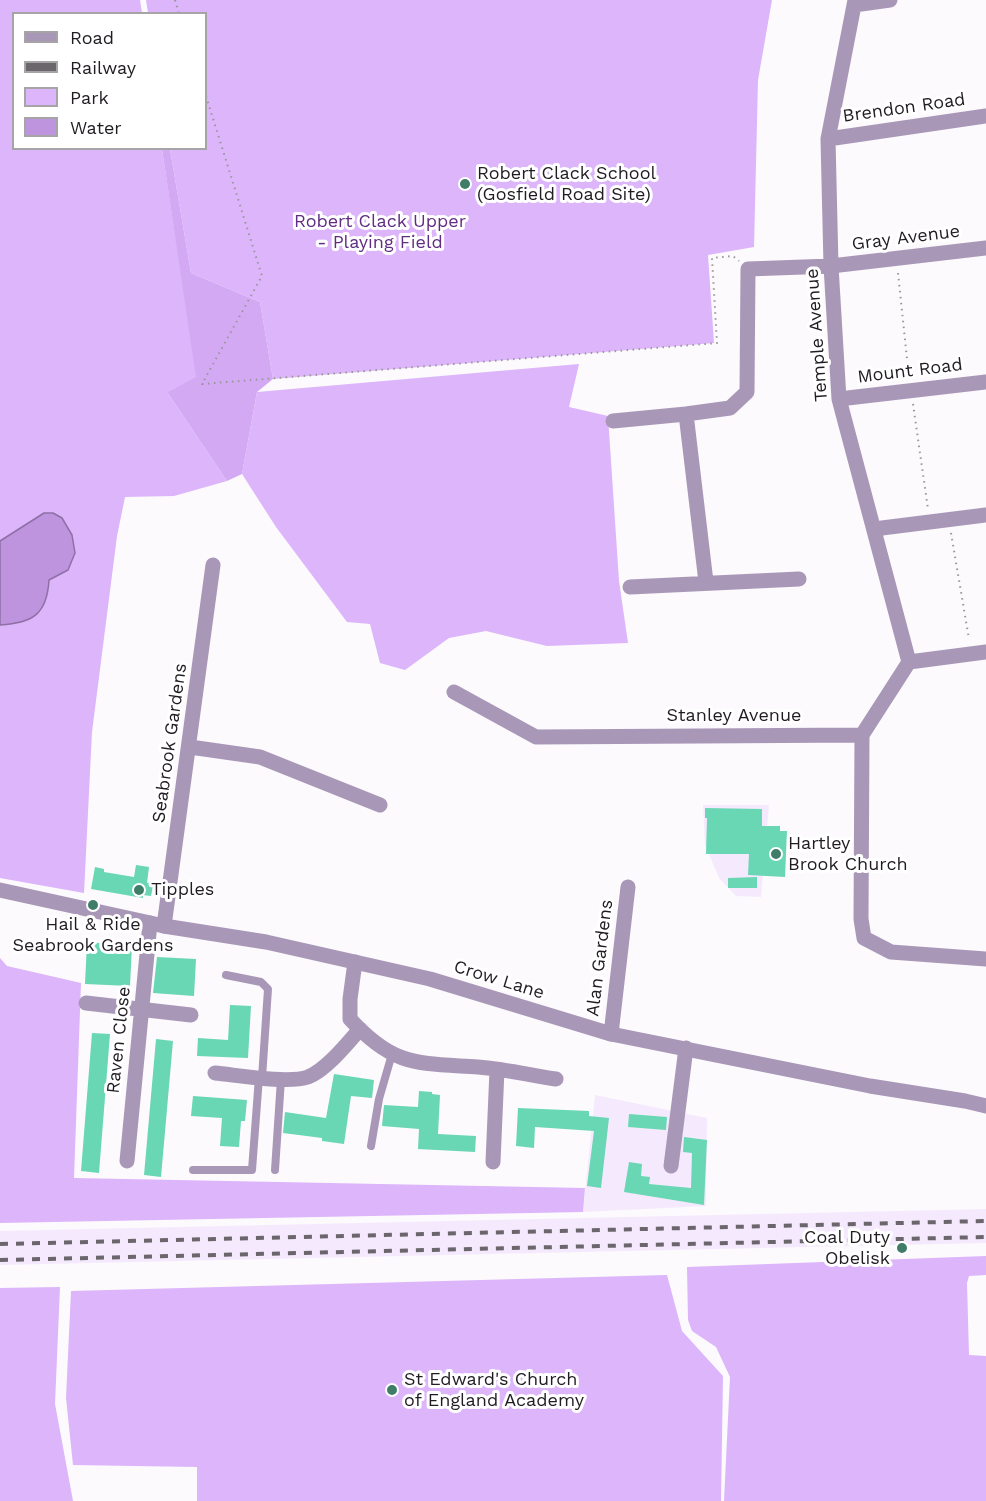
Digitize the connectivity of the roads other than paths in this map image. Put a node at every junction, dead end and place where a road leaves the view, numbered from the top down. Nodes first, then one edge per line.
1 (890, 0) edge
2 (854, 2) edge
3 (986, 116) edge
4 (828, 139) junction
5 (986, 248) edge
6 (831, 266) junction
7 (986, 382) edge
8 (839, 399) junction
9 (686, 414) junction
10 (613, 421) dead end
11 (986, 515) edge
12 (874, 529) junction
13 (213, 565) dead end
14 (799, 579) dead end
15 (705, 582) junction
16 (630, 587) dead end
17 (979, 653) edge
18 (909, 662) junction
19 (453, 692) dead end
20 (862, 735) junction
21 (190, 747) junction
22 (380, 805) dead end
23 (628, 887) dead end
24 (0, 890) edge
25 (157, 924) junction
26 (986, 959) edge
27 (355, 962) junction
28 (225, 975) dead end
29 (86, 1003) dead end
30 (142, 1011) junction
31 (191, 1015) dead end
32 (360, 1029) junction
33 (611, 1034) junction
34 (686, 1048) junction
35 (392, 1054) junction
36 (497, 1070) junction
37 (215, 1073) dead end
38 (261, 1077) junction
39 (281, 1079) junction
40 (556, 1079) dead end
41 (986, 1106) edge
42 (371, 1146) dead end
43 (127, 1161) dead end
44 (493, 1162) dead end
45 (670, 1166) dead end
46 (193, 1170) dead end
47 (276, 1170) dead end

1 - 2 street
2 - 4 street, Temple Avenue
3 - 4 street, Brendon Road
4 - 6 street, Temple Avenue
5 - 6 street, Gray Avenue
6 - 8 street, Temple Avenue
6 - 9 street, Gray Avenue
7 - 8 street, Mount Road
8 - 12 street, Temple Avenue
9 - 10 street
9 - 15 street
11 - 12 street
12 - 18 street, Temple Avenue
13 - 21 street, Seabrook Gardens
14 - 15 street
15 - 16 street
17 - 18 street
18 - 20 street
19 - 20 street, Stanley Avenue
20 - 26 street
21 - 22 street
21 - 25 street, Seabrook Gardens
23 - 33 street, Alan Gardens
24 - 25 street, Crow Lane
25 - 27 street, Crow Lane
25 - 30 street, Raven Close
27 - 32 street
27 - 33 street, Crow Lane
28 - 38 lane
29 - 30 street
30 - 31 street
30 - 43 street, Raven Close
32 - 35 street
32 - 39 street
33 - 34 street, Crow Lane
34 - 41 street, Crow Lane
34 - 45 street
35 - 36 street
35 - 42 lane
36 - 40 street
36 - 44 street
37 - 38 street
38 - 39 street
38 - 46 lane
39 - 47 lane

